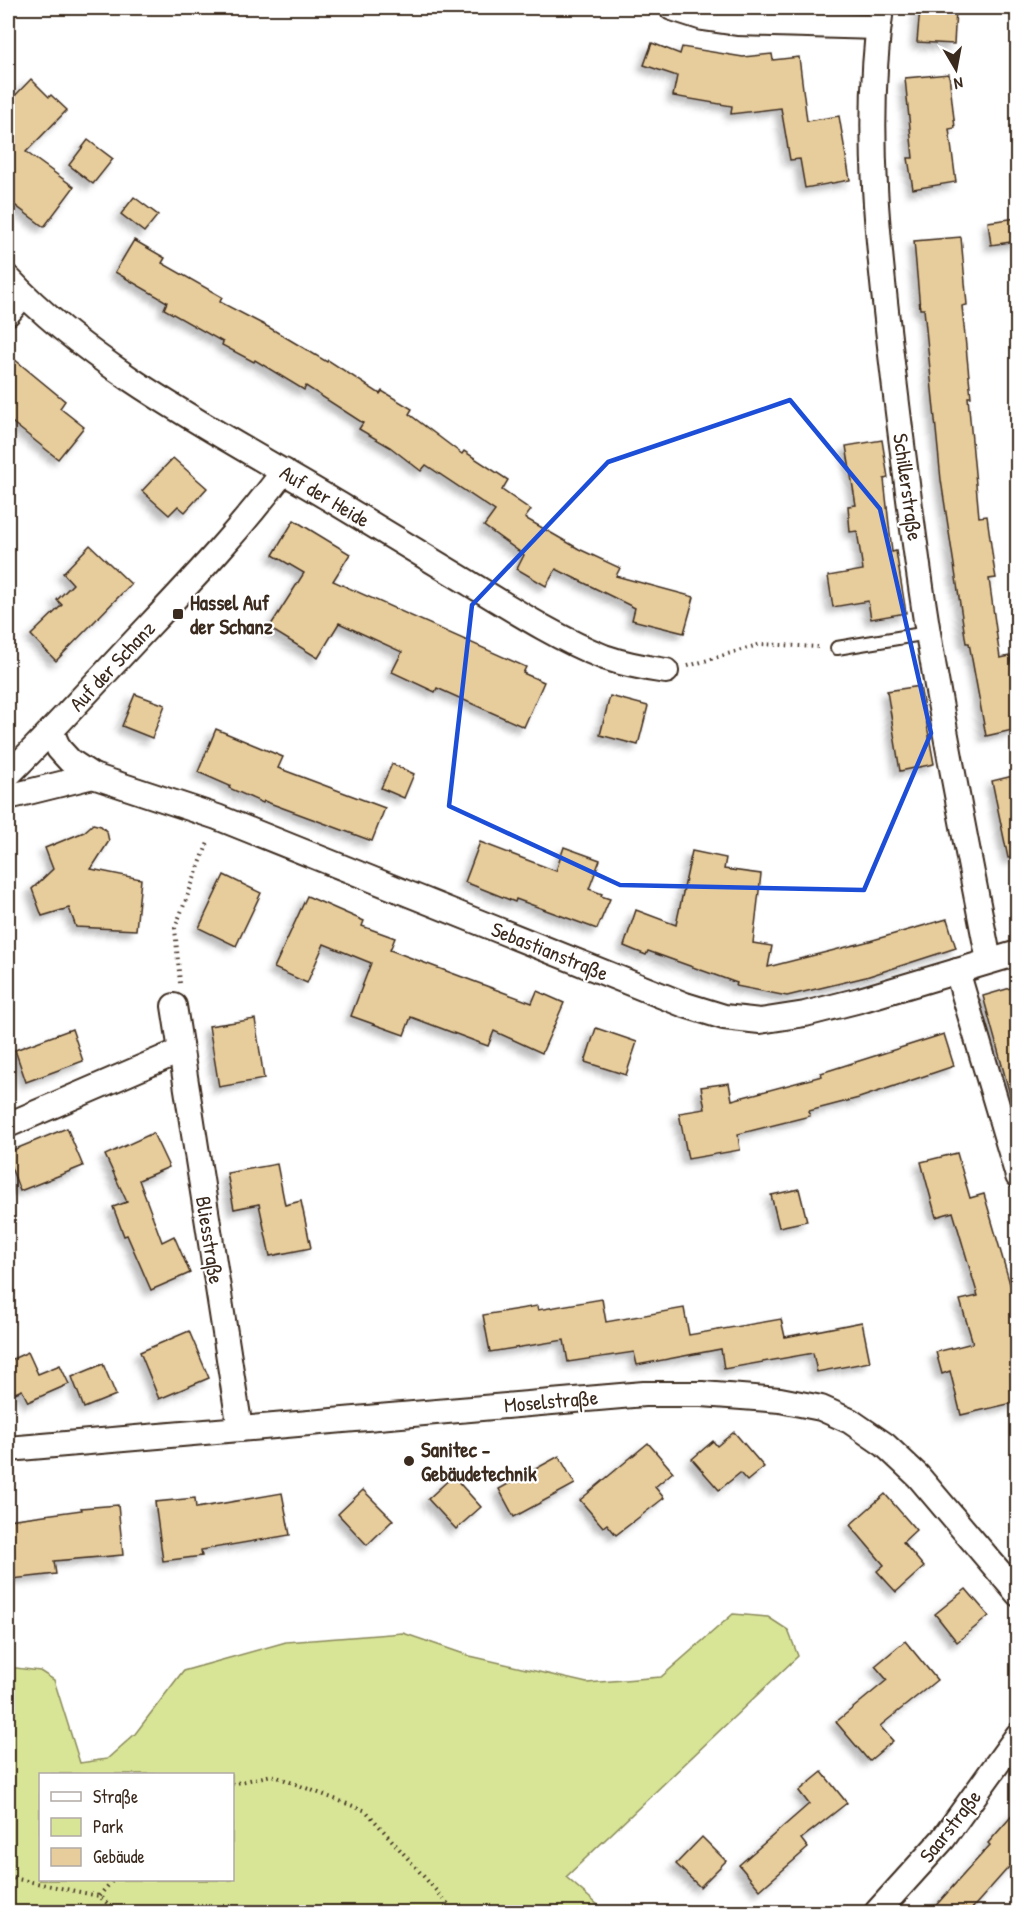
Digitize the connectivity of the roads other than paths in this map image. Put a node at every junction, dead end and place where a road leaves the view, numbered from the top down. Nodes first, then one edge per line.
1 (672, 8) edge
2 (880, 17) edge
3 (15, 287) edge
4 (8, 313) edge
5 (284, 471) junction
6 (928, 633) junction
7 (837, 648) road end
8 (666, 671) road end
9 (51, 731) junction
10 (8, 775) edge
11 (93, 776) junction
12 (8, 797) edge
13 (1017, 953) edge
14 (989, 961) junction
15 (957, 971) junction
16 (174, 1006) road end
17 (180, 1051) junction
18 (8, 1125) edge
19 (1017, 1176) edge
20 (240, 1429) junction
21 (8, 1449) edge
22 (1017, 1594) edge
23 (1017, 1735) edge
24 (877, 1912) edge

1 - 2 street
2 - 6 street, Schillerstraße
3 - 4 street
3 - 5 street, Auf der Heide
5 - 8 street, Auf der Heide
5 - 9 street, Auf der Schanz
6 - 7 lane
6 - 14 street, Schillerstraße
9 - 10 street, Auf der Schanz
9 - 11 street, Sebastianstraße
11 - 12 street
11 - 15 street, Sebastianstraße
13 - 14 street, Sebastianstraße
14 - 15 street, Sebastianstraße
15 - 19 street
16 - 17 street, Bliesstraße
17 - 18 street
17 - 20 street, Bliesstraße
20 - 21 street, Moselstraße
20 - 22 street, Moselstraße
23 - 24 street, Saarstraße

